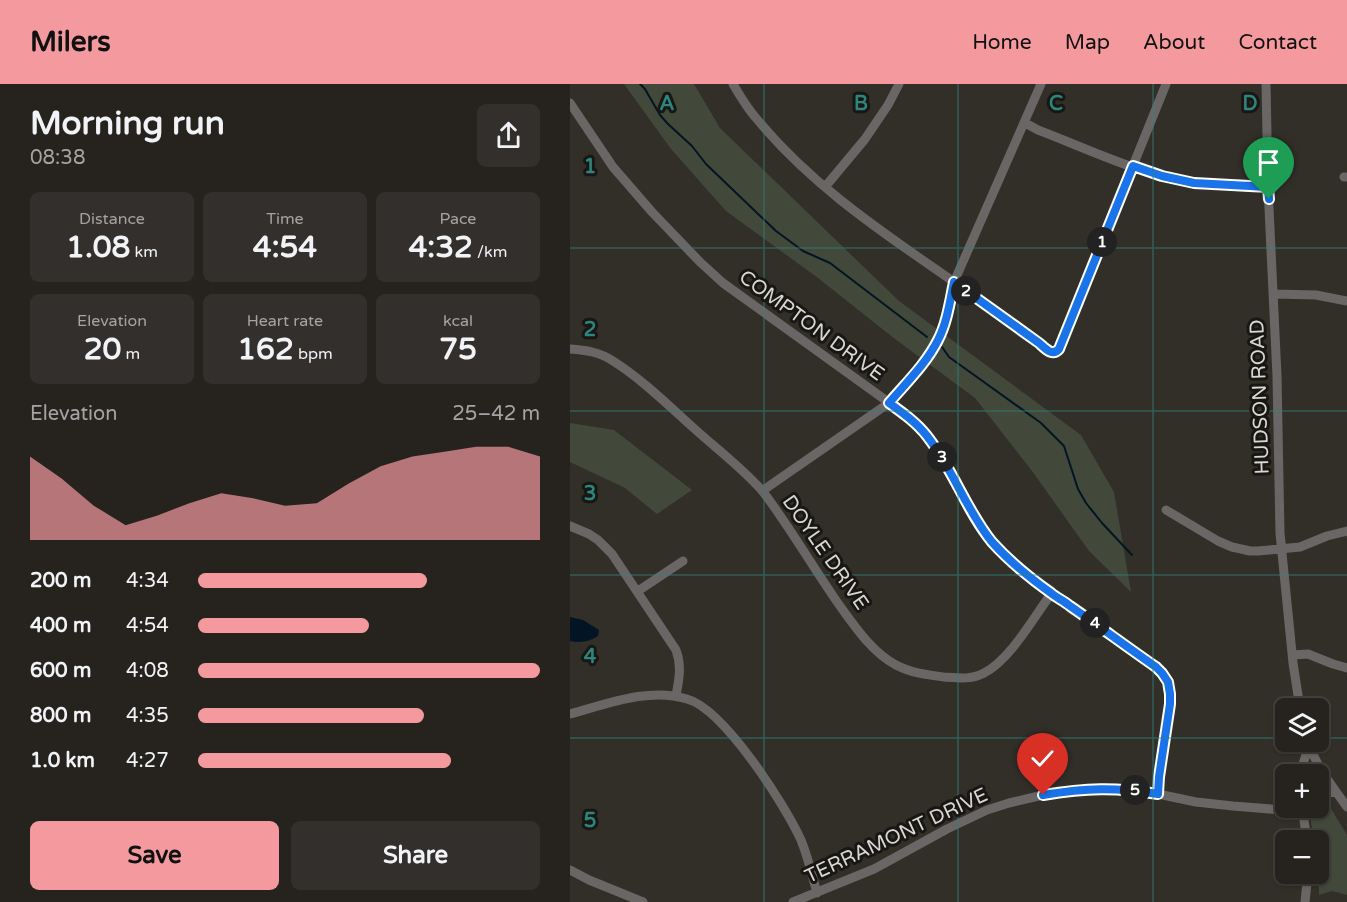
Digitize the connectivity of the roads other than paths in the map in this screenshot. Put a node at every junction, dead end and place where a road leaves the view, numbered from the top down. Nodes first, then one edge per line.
1 (733, 84) edge
2 (899, 84) edge
3 (1041, 84) edge
4 (1166, 84) edge
5 (1266, 84) edge
6 (570, 103) edge
7 (1024, 123) junction
8 (1133, 166) junction
9 (825, 187) junction
10 (1268, 187) junction
11 (954, 282) junction
12 (1274, 294) junction
13 (1347, 300) edge
14 (570, 349) edge
15 (889, 403) junction
16 (762, 491) junction
17 (1166, 510) dead end
18 (570, 526) edge
19 (1347, 531) edge
20 (1281, 549) junction
21 (683, 561) dead end
22 (638, 591) junction
23 (1051, 594) junction
24 (1293, 655) junction
25 (1347, 668) edge
26 (676, 696) junction
27 (1299, 698) edge
28 (570, 714) edge
29 (1314, 752) edge
30 (1335, 791) junction
31 (1329, 793) edge
32 (1158, 794) junction
33 (1347, 807) edge
34 (1275, 809) edge
35 (570, 870) edge
36 (1307, 884) edge
37 (817, 893) junction
38 (643, 902) edge
39 (793, 902) edge
40 (1305, 902) edge

1 - 9 street
2 - 9 street
3 - 7 street
4 - 8 street
5 - 10 street, HUDSON ROAD
6 - 15 street, COMPTON DRIVE
7 - 8 street
7 - 11 street
8 - 10 street
8 - 11 street
9 - 11 street
10 - 12 street, HUDSON ROAD
11 - 15 street
12 - 13 street
12 - 20 street, HUDSON ROAD
14 - 16 street, DOYLE DRIVE
15 - 16 street
15 - 23 street, COMPTON DRIVE
16 - 23 street, DOYLE DRIVE
17 - 20 street
18 - 22 street
19 - 20 street
20 - 24 street, HUDSON ROAD
21 - 22 street
22 - 26 street
23 - 32 street, COMPTON DRIVE
24 - 25 street
24 - 27 street, HUDSON ROAD
26 - 28 street
26 - 37 street
29 - 30 street
30 - 31 street
30 - 33 street
32 - 34 street, TERRAMONT DRIVE
32 - 37 street, TERRAMONT DRIVE
35 - 38 street
36 - 40 street
37 - 39 street, TERRAMONT DRIVE

